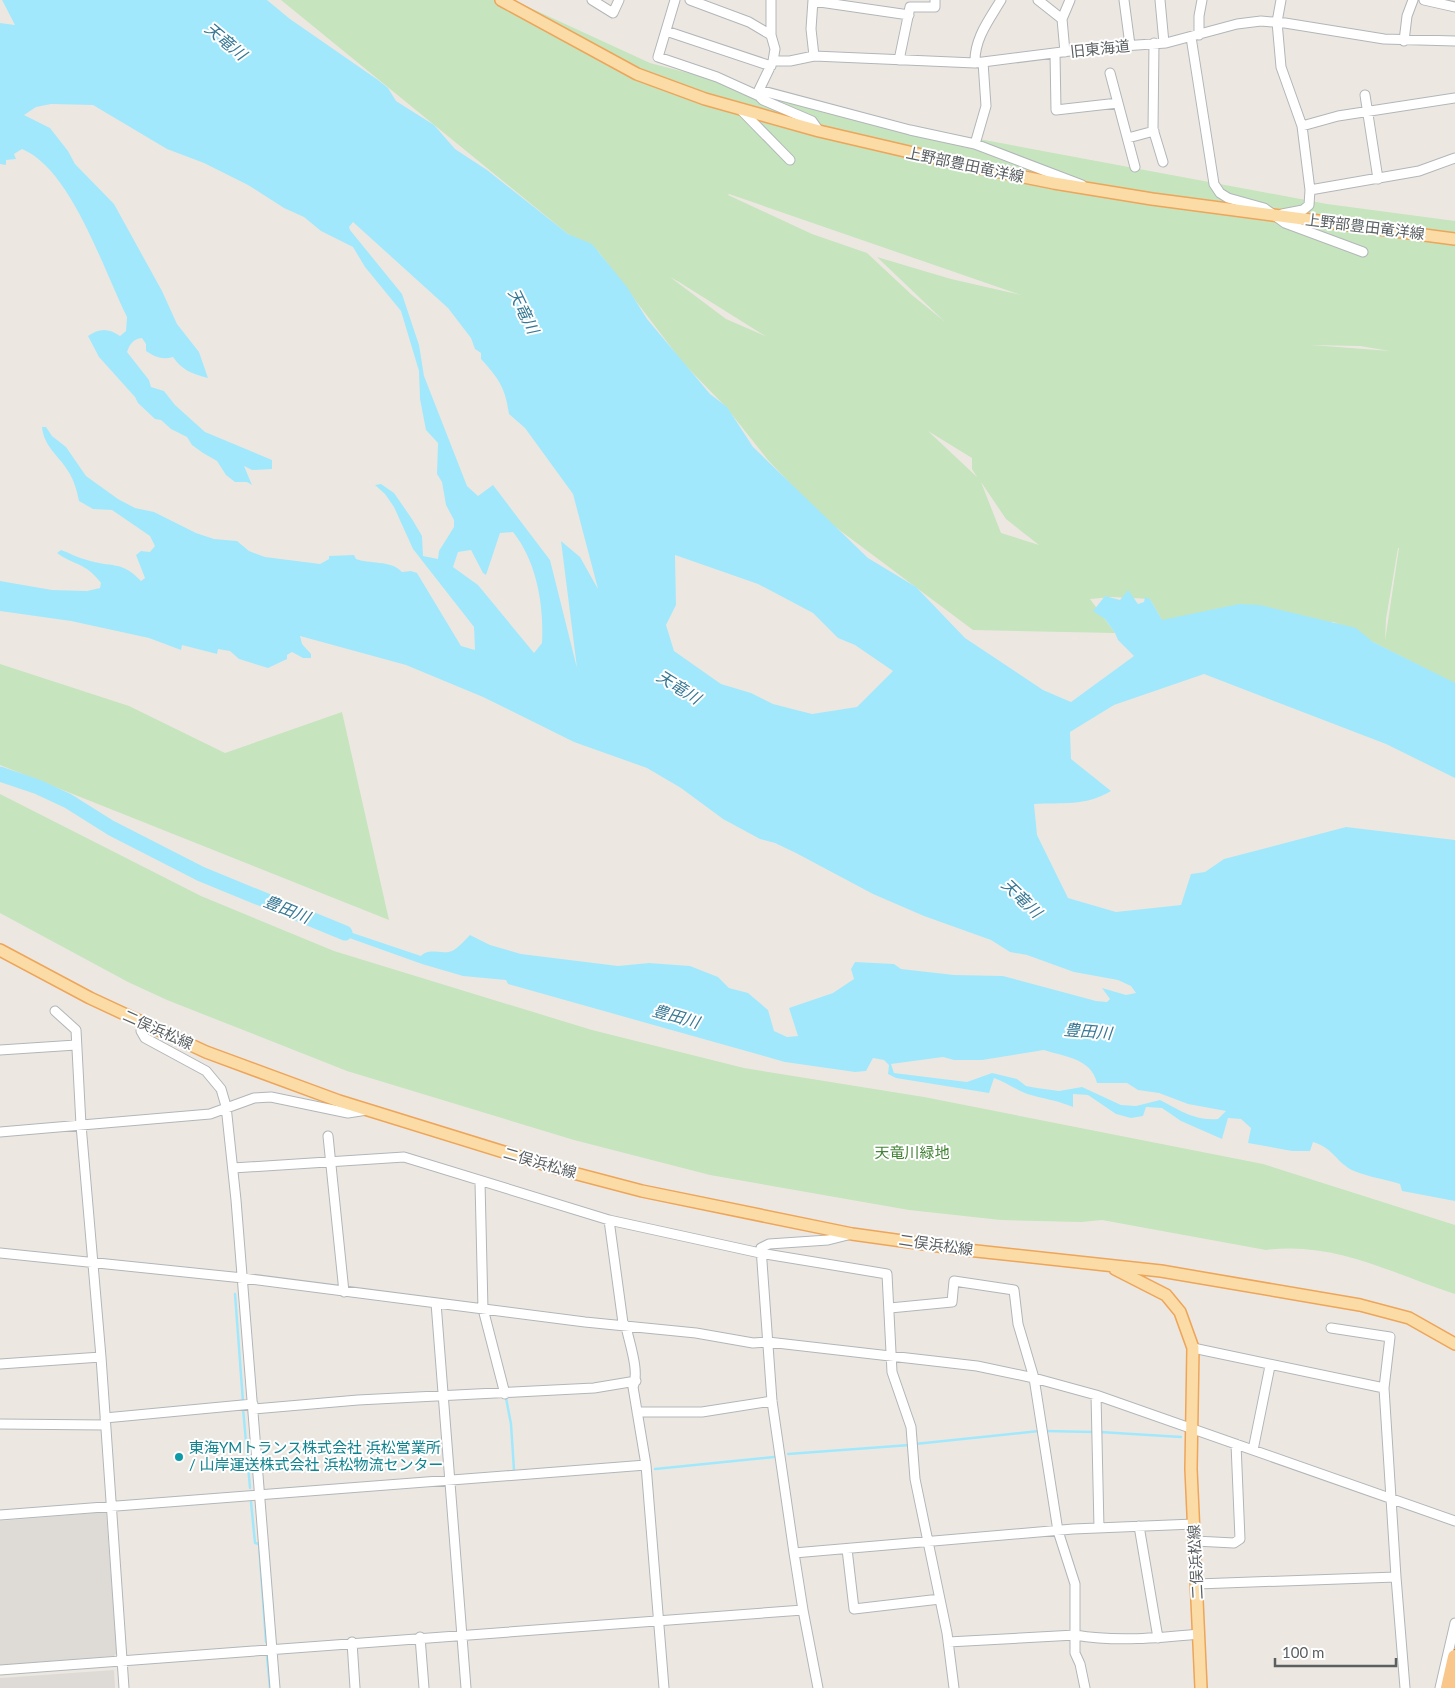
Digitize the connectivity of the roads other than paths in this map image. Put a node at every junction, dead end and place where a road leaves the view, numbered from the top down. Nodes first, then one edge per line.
1 (592, 0) edge
2 (619, 0) edge
3 (675, 0) edge
4 (690, 0) edge
5 (771, 0) edge
6 (935, 0) edge
7 (1001, 0) edge
8 (1038, 0) edge
9 (1070, 0) edge
10 (1124, 0) edge
11 (1160, 0) edge
12 (1202, 0) edge
13 (1280, 0) edge
14 (1413, 0) edge
15 (1424, 0) edge
16 (813, 1) edge
17 (505, 2) edge
18 (1455, 7) edge
19 (909, 15) junction
20 (1062, 19) junction
21 (1278, 22) junction
22 (666, 31) junction
23 (771, 35) junction
24 (1195, 36) junction
25 (1404, 41) junction
26 (1455, 41) edge
27 (1159, 43) junction
28 (1130, 46) junction
29 (1065, 52) junction
30 (1055, 54) junction
31 (814, 56) junction
32 (899, 60) junction
33 (979, 63) junction
34 (772, 64) junction
35 (1110, 73) dead end
36 (759, 93) junction
37 (1365, 95) dead end
38 (1455, 98) edge
39 (1118, 103) junction
40 (741, 110) junction
41 (1368, 112) junction
42 (1302, 126) junction
43 (819, 131) junction
44 (1154, 131) junction
45 (1128, 138) junction
46 (975, 144) junction
47 (1455, 158) edge
48 (790, 160) dead end
49 (1163, 162) dead end
50 (1135, 166) dead end
51 (1378, 179) junction
52 (1086, 188) junction
53 (1310, 190) junction
54 (1277, 216) junction
55 (1455, 239) edge
56 (1363, 252) dead end
57 (0, 950) edge
58 (55, 1011) dead end
59 (143, 1024) junction
60 (76, 1045) junction
61 (0, 1050) edge
62 (226, 1106) junction
63 (367, 1110) junction
64 (81, 1125) junction
65 (0, 1132) edge
66 (328, 1136) dead end
67 (331, 1162) junction
68 (233, 1168) junction
69 (480, 1182) junction
70 (609, 1220) junction
71 (852, 1234) junction
72 (0, 1253) edge
73 (760, 1253) junction
74 (93, 1264) junction
75 (1111, 1267) junction
76 (242, 1278) junction
77 (344, 1292) junction
78 (436, 1304) junction
79 (890, 1308) junction
80 (483, 1309) junction
81 (626, 1326) junction
82 (1331, 1328) dead end
83 (768, 1342) junction
84 (1455, 1344) edge
85 (1193, 1348) junction
86 (892, 1356) junction
87 (101, 1357) junction
88 (0, 1364) edge
89 (1270, 1366) junction
90 (1034, 1378) junction
91 (636, 1382) junction
92 (1384, 1388) junction
93 (505, 1394) junction
94 (1096, 1395) junction
95 (444, 1396) junction
96 (772, 1402) junction
97 (248, 1406) junction
98 (637, 1412) junction
99 (105, 1421) junction
100 (0, 1424) edge
101 (1191, 1429) junction
102 (1236, 1444) junction
103 (1253, 1450) junction
104 (646, 1465) junction
105 (450, 1479) junction
106 (259, 1494) junction
107 (1391, 1499) junction
108 (112, 1505) junction
109 (0, 1515) edge
110 (1455, 1520) edge
111 (1194, 1524) junction
112 (1139, 1526) junction
113 (1099, 1528) junction
114 (1058, 1531) junction
115 (1195, 1541) junction
116 (928, 1542) junction
117 (847, 1549) junction
118 (794, 1553) junction
119 (1396, 1577) junction
120 (1197, 1584) junction
121 (940, 1599) junction
122 (803, 1610) junction
123 (659, 1619) junction
124 (1455, 1623) edge
125 (462, 1634) junction
126 (1199, 1634) junction
127 (1075, 1635) junction
128 (420, 1637) junction
129 (1158, 1638) junction
130 (352, 1642) junction
131 (948, 1642) junction
132 (272, 1648) junction
133 (1455, 1657) edge
134 (123, 1660) junction
135 (0, 1670) edge
136 (124, 1688) edge
137 (275, 1688) edge
138 (355, 1688) edge
139 (424, 1688) edge
140 (466, 1688) edge
141 (664, 1688) edge
142 (818, 1688) edge
143 (954, 1688) edge
144 (1085, 1688) edge
145 (1201, 1688) edge
146 (1405, 1688) edge
147 (1440, 1688) edge
148 (1448, 1688) edge

1 - 2 street
3 - 22 street
4 - 23 street
5 - 23 street
6 - 19 street
7 - 33 street
8 - 20 street
9 - 20 street
10 - 28 street
11 - 27 street
12 - 24 street
13 - 21 street
14 - 25 street
15 - 18 street
16 - 19 street
16 - 31 street
17 - 40 main road, 上野部豊田竜洋線
19 - 32 street
20 - 29 street
21 - 24 street, 旧東海道
21 - 25 street, 旧東海道
21 - 42 street
22 - 34 street
22 - 36 street
23 - 34 street
24 - 27 street, 旧東海道
24 - 54 street
25 - 26 street, 旧東海道
27 - 28 street, 旧東海道
27 - 44 street
28 - 29 street, 旧東海道
29 - 30 street, 旧東海道
30 - 33 street, 旧東海道
30 - 39 street
31 - 32 street, 旧東海道
31 - 34 street, 旧東海道
32 - 33 street, 旧東海道
33 - 46 street
34 - 36 street
35 - 39 street
36 - 43 street
36 - 46 street
37 - 41 street
38 - 41 street
39 - 45 street
40 - 43 main road, 上野部豊田竜洋線
40 - 48 street
41 - 42 street
41 - 51 street
42 - 53 street
43 - 52 main road, 上野部豊田竜洋線
44 - 45 street
44 - 49 street
45 - 50 street
46 - 52 street
47 - 51 street
51 - 53 street
52 - 54 main road, 上野部豊田竜洋線
53 - 54 street
54 - 55 main road, 上野部豊田竜洋線
54 - 56 street
57 - 59 main road, 二俣浜松線
58 - 60 street
59 - 62 street
59 - 63 main road, 二俣浜松線
60 - 61 street
60 - 64 street
62 - 63 street
62 - 64 street
62 - 68 street
63 - 71 main road, 二俣浜松線
64 - 65 street
64 - 74 street
66 - 67 street
67 - 68 street
67 - 69 street
67 - 77 street
68 - 76 street
69 - 70 street
69 - 80 street
70 - 73 street
70 - 81 street
71 - 73 street
71 - 75 main road, 二俣浜松線
72 - 74 street
73 - 79 street
73 - 83 street
74 - 76 street
74 - 87 street
75 - 84 main road, 二俣浜松線
75 - 85 main road, 二俣浜松線
76 - 77 street
76 - 97 street
77 - 78 street
78 - 80 street
78 - 95 street
79 - 86 street
79 - 90 street
80 - 81 street
80 - 93 street
81 - 83 street
81 - 91 street
82 - 92 street
83 - 86 street
83 - 96 street
85 - 89 street
85 - 101 main road, 二俣浜松線
86 - 90 street
86 - 116 street
87 - 88 street
87 - 99 street
89 - 92 street
89 - 103 street
90 - 94 street
90 - 114 street
91 - 93 street
91 - 98 street
92 - 107 street
93 - 95 street
94 - 101 street
94 - 113 street
95 - 97 street
95 - 105 street
96 - 98 street
96 - 118 street
97 - 99 street
97 - 106 street
98 - 104 street
99 - 100 street
99 - 108 street
101 - 102 street
101 - 111 main road, 二俣浜松線
102 - 103 street
102 - 115 street
103 - 107 street
104 - 105 street
104 - 123 street
105 - 106 street
105 - 125 street
106 - 108 street
106 - 132 street
107 - 110 street
107 - 119 street
108 - 109 street
108 - 134 street
111 - 112 street
111 - 115 main road, 二俣浜松線
112 - 113 street
112 - 129 street
113 - 114 street
114 - 116 street
114 - 127 street
115 - 120 main road, 二俣浜松線
116 - 117 street
116 - 121 street
117 - 118 street
117 - 121 street
118 - 122 street
119 - 120 street
119 - 146 street
120 - 126 main road, 二俣浜松線
121 - 131 street
122 - 123 street
122 - 142 street
123 - 125 street
123 - 141 street
124 - 147 street
125 - 128 street
125 - 140 street
126 - 129 street
126 - 145 main road, 二俣浜松線
127 - 129 street
127 - 131 street
127 - 144 street
128 - 130 street
128 - 139 street
130 - 132 street
130 - 138 street
131 - 143 street
132 - 134 street
132 - 137 street
133 - 148 highway
134 - 135 street
134 - 136 street

